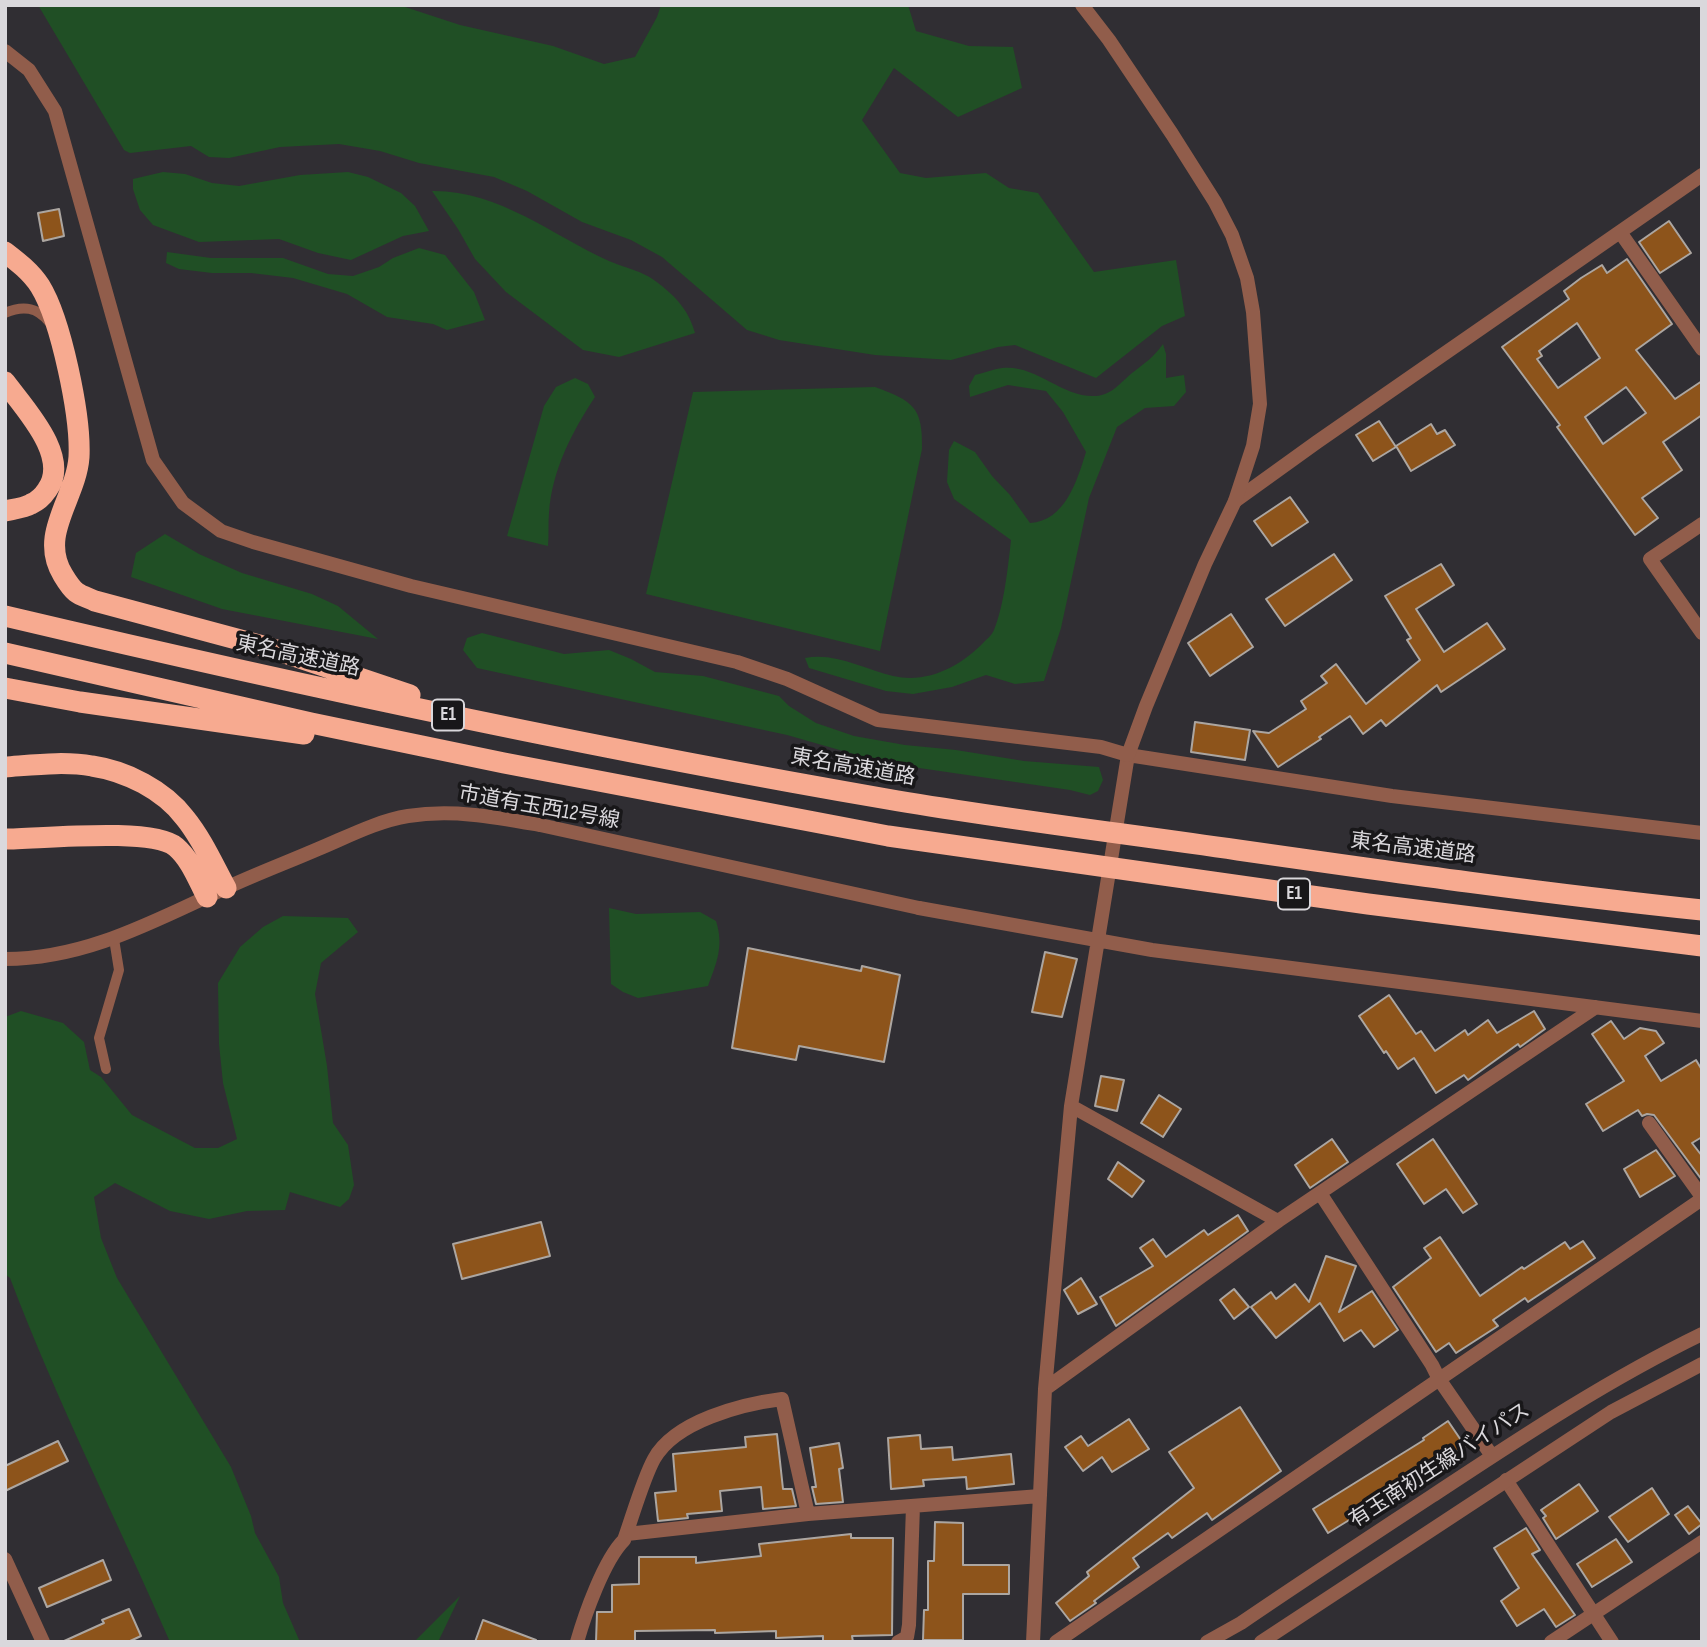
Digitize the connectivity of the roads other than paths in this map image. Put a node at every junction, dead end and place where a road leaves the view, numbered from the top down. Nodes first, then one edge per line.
1 (1082, 5) edge
2 (5, 51) edge
3 (1702, 175) edge
4 (1620, 232) junction
5 (5, 252) edge
6 (5, 313) edge
7 (58, 333) junction
8 (1702, 349) edge
9 (5, 382) edge
10 (1234, 501) junction
11 (5, 511) edge
12 (1702, 524) edge
13 (5, 616) edge
14 (1702, 633) edge
15 (5, 653) edge
16 (5, 688) edge
17 (511, 728) junction
18 (1126, 760) junction
19 (504, 763) junction
20 (5, 767) edge
21 (1702, 833) edge
22 (5, 839) edge
23 (226, 888) junction
24 (207, 897) junction
25 (1702, 910) edge
26 (114, 939) junction
27 (1097, 939) junction
28 (1702, 946) edge
29 (5, 959) edge
30 (1596, 1007) junction
31 (1702, 1021) edge
32 (106, 1069) dead end
33 (1070, 1106) junction
34 (1649, 1122) dead end
35 (1320, 1193) junction
36 (1702, 1198) edge
37 (1278, 1221) junction
38 (1702, 1334) edge
39 (1702, 1364) edge
40 (1439, 1379) junction
41 (1045, 1389) junction
42 (1492, 1456) junction
43 (1506, 1480) junction
44 (1040, 1496) junction
45 (913, 1506) junction
46 (808, 1514) junction
47 (626, 1534) junction
48 (1702, 1542) edge
49 (5, 1559) edge
50 (1593, 1614) junction
51 (43, 1642) edge
52 (577, 1642) edge
53 (898, 1642) edge
54 (1033, 1642) edge
55 (1056, 1642) edge
56 (1207, 1642) edge
57 (1261, 1642) edge
58 (1551, 1642) edge
59 (1612, 1642) edge

1 - 10 street
2 - 18 street
3 - 4 street
4 - 8 street
4 - 10 street
5 - 7 highway
6 - 7 lane
7 - 17 highway
9 - 11 highway
10 - 18 street
12 - 14 street
13 - 17 highway, 東名高速道路 / E1
15 - 19 highway, E1
16 - 19 highway
17 - 25 highway, 東名高速道路 / E1
18 - 21 street
18 - 27 street
19 - 28 highway, E1
20 - 23 highway
22 - 24 highway
23 - 24 street, 市道有玉西12号線
23 - 27 street, 市道有玉西12号線
24 - 26 street, 市道有玉西12号線
26 - 29 street, 市道有玉西12号線
26 - 32 lane
27 - 30 street, 市道有玉西12号線
27 - 33 street
30 - 31 street, 市道有玉西12号線
30 - 35 street
33 - 37 street
33 - 41 street
34 - 36 street
35 - 37 street
35 - 40 street
36 - 40 street
37 - 41 street
38 - 42 street, 有玉南初生線バイパス
39 - 43 street
40 - 42 street
40 - 55 street
41 - 44 street
42 - 56 street, 有玉南初生線バイパス
43 - 50 street
43 - 57 street
44 - 45 street
44 - 54 street
45 - 46 street
45 - 53 street
46 - 47 street
46 - 47 street
47 - 52 street
48 - 50 street
49 - 51 street
50 - 58 street
50 - 59 street

